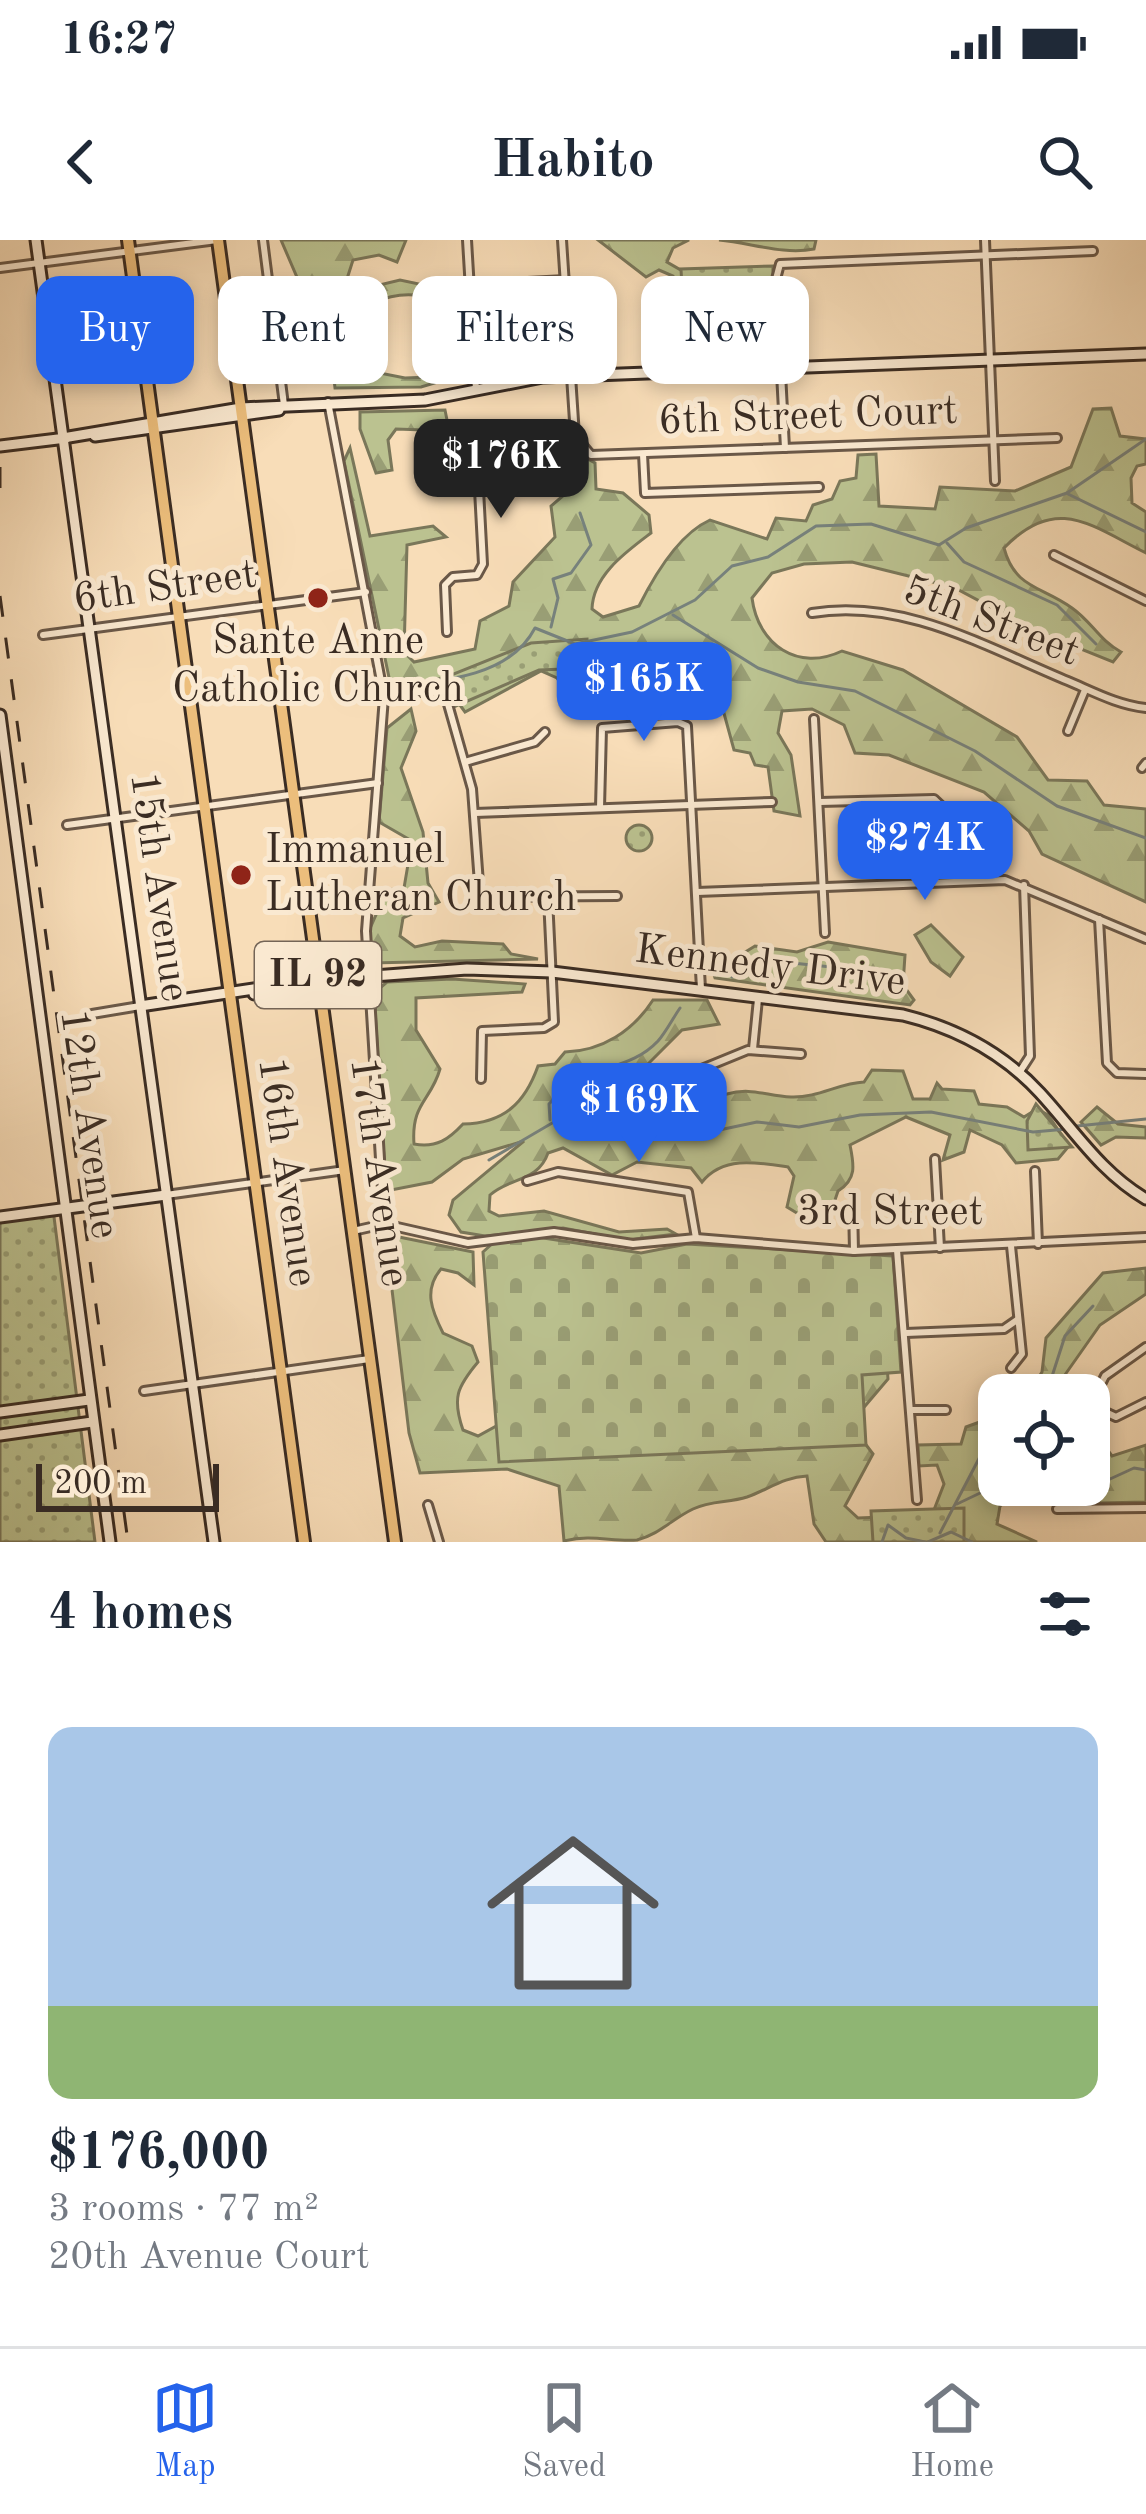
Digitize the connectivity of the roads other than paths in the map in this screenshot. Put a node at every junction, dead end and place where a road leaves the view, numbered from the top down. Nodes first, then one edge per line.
1 (36, 240) edge
2 (219, 240) edge
3 (263, 240) edge
4 (466, 240) edge
5 (562, 240) edge
6 (985, 240) edge
7 (129, 246) edge
8 (1093, 251) dead end
9 (986, 256) junction
10 (39, 264) junction
11 (0, 268) edge
12 (469, 276) edge
13 (566, 276) edge
14 (777, 276) edge
15 (1146, 353) edge
16 (991, 359) junction
17 (809, 366) edge
18 (476, 384) edge
19 (514, 384) edge
20 (572, 384) edge
21 (782, 384) edge
22 (476, 390) junction
23 (328, 402) junction
24 (284, 408) junction
25 (242, 414) junction
26 (153, 426) junction
27 (575, 432) junction
28 (63, 438) junction
29 (1058, 438) dead end
30 (994, 440) junction
31 (0, 446) edge
32 (785, 448) junction
33 (643, 454) junction
34 (994, 481) dead end
35 (819, 487) dead end
36 (1054, 555) dead end
37 (367, 592) junction
38 (1146, 601) edge
39 (268, 605) junction
40 (812, 614) dead end
41 (178, 616) junction
42 (89, 629) junction
43 (448, 632) dead end
44 (43, 635) dead end
45 (456, 688) dead end
46 (1085, 689) junction
47 (444, 690) junction
48 (384, 697) junction
49 (1146, 708) edge
50 (0, 715) edge
51 (814, 718) dead end
52 (1067, 731) dead end
53 (545, 732) dead end
54 (465, 762) junction
55 (378, 782) junction
56 (294, 793) junction
57 (772, 802) dead end
58 (819, 802) junction
59 (203, 806) junction
60 (693, 807) junction
61 (600, 808) junction
62 (475, 813) junction
63 (116, 818) junction
64 (67, 825) dead end
65 (975, 880) junction
66 (1024, 885) junction
67 (823, 886) junction
68 (697, 892) junction
69 (616, 896) dead end
70 (548, 898) junction
71 (1100, 918) junction
72 (825, 933) dead end
73 (1146, 939) edge
74 (552, 972) junction
75 (369, 975) junction
76 (319, 982) junction
77 (701, 989) junction
78 (229, 994) junction
79 (759, 997) junction
80 (140, 1006) junction
81 (92, 1014) dead end
82 (753, 1049) junction
83 (801, 1054) dead end
84 (1019, 1073) junction
85 (1146, 1074) edge
86 (481, 1079) dead end
87 (650, 1090) dead end
88 (935, 1160) dead end
89 (345, 1170) junction
90 (1035, 1171) dead end
91 (526, 1180) dead end
92 (254, 1183) junction
93 (166, 1195) junction
94 (1146, 1199) edge
95 (853, 1205) dead end
96 (66, 1208) junction
97 (0, 1217) edge
98 (384, 1224) junction
99 (353, 1231) junction
100 (1146, 1237) edge
101 (696, 1238) junction
102 (1038, 1244) junction
103 (1011, 1245) junction
104 (940, 1249) junction
105 (897, 1250) junction
106 (854, 1251) junction
107 (1017, 1320) junction
108 (906, 1333) junction
109 (1146, 1347) edge
110 (369, 1359) junction
111 (1011, 1368) dead end
112 (280, 1371) junction
113 (192, 1383) junction
114 (144, 1390) dead end
115 (89, 1400) junction
116 (1146, 1402) edge
117 (911, 1410) junction
118 (946, 1410) dead end
119 (0, 1412) edge
120 (92, 1422) junction
121 (0, 1435) edge
122 (917, 1501) dead end
123 (428, 1504) dead end
124 (1146, 1508) edge
125 (1057, 1509) dead end
126 (110, 1542) edge
127 (214, 1542) edge
128 (304, 1542) edge
129 (395, 1542) edge
130 (439, 1542) edge

1 - 10 street, 15th Avenue
2 - 7 street
2 - 25 main road, 17th Avenue / IL 92
3 - 24 street
4 - 12 street
5 - 13 street
6 - 9 street
7 - 10 street
7 - 26 main road, 16th Avenue / IL 92
8 - 9 street
9 - 14 street
9 - 16 street
10 - 11 street
10 - 28 street, 15th Avenue
15 - 16 street
16 - 17 street
16 - 30 street
18 - 22 street
19 - 22 street
20 - 27 street
21 - 32 street
22 - 23 street
23 - 24 street
23 - 37 street
24 - 25 street
25 - 26 street
25 - 39 main road, 17th Avenue / IL 92
26 - 28 street
26 - 41 main road, 16th Avenue / IL 92
27 - 33 street, 6th Street Court
27 - 43 street
28 - 31 street
28 - 42 street, 15th Avenue
29 - 30 street, 6th Street Court
30 - 32 street, 6th Street Court
30 - 34 street
32 - 33 street, 6th Street Court
33 - 35 street
36 - 38 street
37 - 39 street, 6th Street
37 - 48 street
39 - 41 street, 6th Street
39 - 56 main road, 17th Avenue / IL 92
40 - 46 street, 5th Street
41 - 42 street, 6th Street
41 - 59 main road, 16th Avenue / IL 92
42 - 44 street, 6th Street
42 - 63 street, 15th Avenue
45 - 47 street
46 - 49 street, 5th Street
46 - 52 street
47 - 48 street
47 - 54 street
48 - 55 street
50 - 96 street, 12th Avenue
51 - 58 street
53 - 54 street
54 - 62 street
55 - 56 street
55 - 75 street
56 - 59 street
56 - 76 main road, 17th Avenue / IL 92
57 - 60 street
58 - 65 street
58 - 67 street
59 - 63 street
59 - 78 main road, 16th Avenue / IL 92
60 - 61 street
60 - 61 street
60 - 68 street
61 - 62 street
62 - 70 street
63 - 64 street
63 - 80 street, 15th Avenue
65 - 66 street
65 - 67 street
66 - 71 street
66 - 84 street
67 - 68 street
67 - 72 street
68 - 77 street
69 - 70 street
70 - 74 street
71 - 73 street
71 - 85 street
74 - 75 street, Kennedy Drive
74 - 77 street, Kennedy Drive
74 - 86 street
75 - 76 street, Kennedy Drive
75 - 98 street
76 - 78 street, Kennedy Drive
76 - 89 main road, 17th Avenue / IL 92
77 - 79 street, Kennedy Drive
78 - 80 street, Kennedy Drive
78 - 92 main road, 16th Avenue / IL 92
79 - 82 street
79 - 84 street, Kennedy Drive
80 - 81 street, Kennedy Drive
80 - 93 street, 15th Avenue
82 - 83 street
82 - 87 street
84 - 94 street, Kennedy Drive
88 - 104 street
89 - 92 street
89 - 99 main road, 17th Avenue / IL 92
90 - 102 street
91 - 101 street
92 - 93 street
92 - 112 main road, 16th Avenue / IL 92
93 - 96 street
93 - 113 street, 15th Avenue
95 - 106 street
96 - 97 street
96 - 115 street, 12th Avenue
98 - 99 street, 3rd Street
98 - 101 street, 3rd Street
99 - 110 main road, 17th Avenue / IL 92
100 - 102 street, 3rd Street
101 - 106 street, 3rd Street
102 - 103 street, 3rd Street
103 - 104 street, 3rd Street
103 - 107 street
104 - 105 street, 3rd Street
105 - 106 street, 3rd Street
105 - 108 street
107 - 108 street
107 - 111 street
108 - 117 street
109 - 116 street
110 - 112 street
110 - 129 main road, 17th Avenue / IL 92
112 - 113 street
112 - 128 main road, 16th Avenue / IL 92
113 - 114 street
113 - 127 street, 15th Avenue
115 - 119 street
115 - 120 street, 12th Avenue
117 - 118 street
117 - 122 street
120 - 121 street
120 - 126 street, 12th Avenue
123 - 130 street
124 - 125 street

